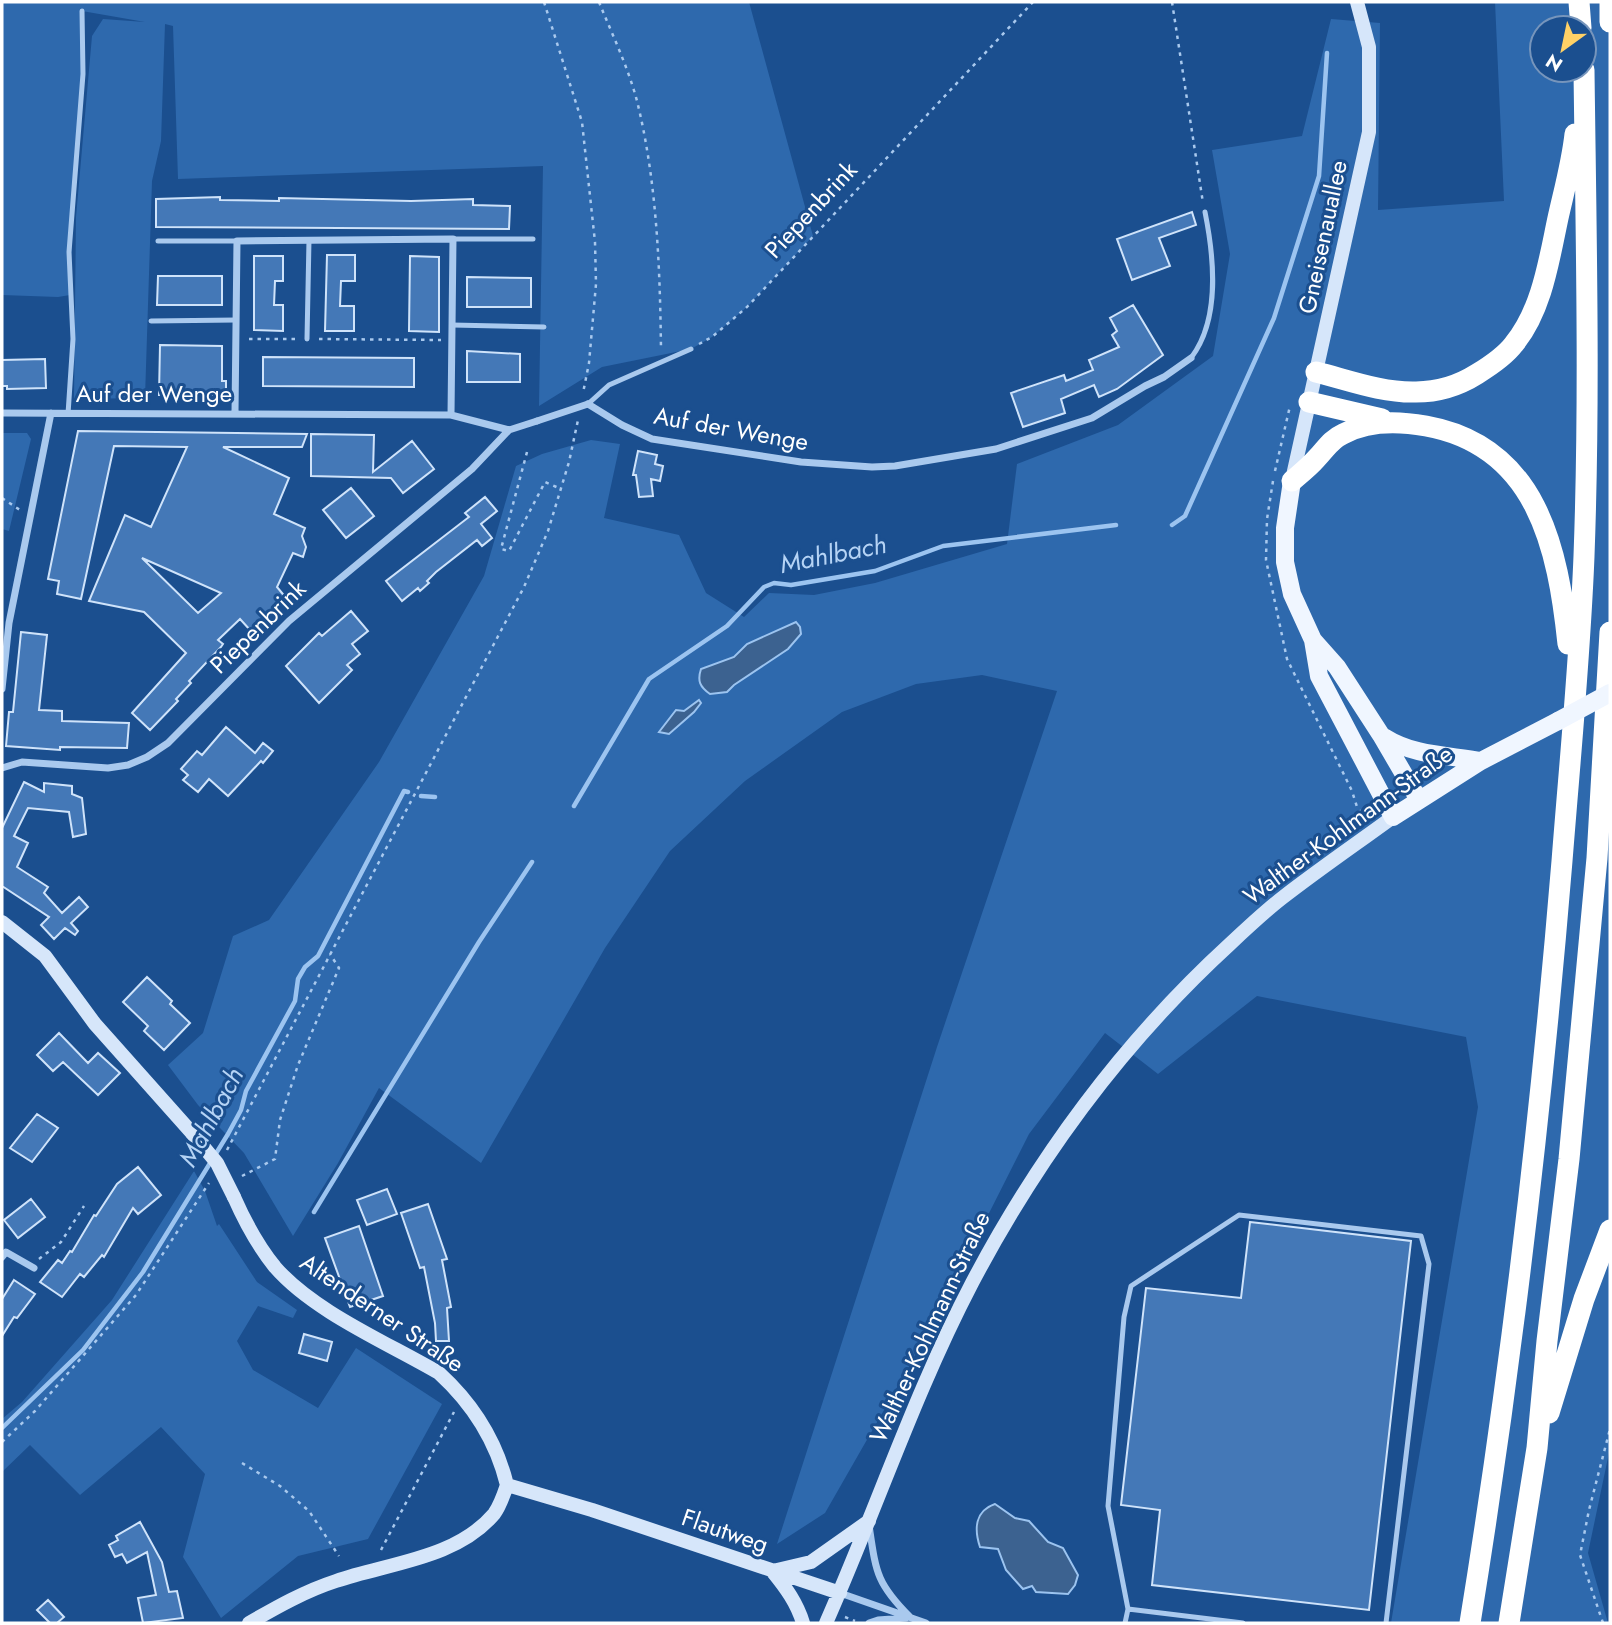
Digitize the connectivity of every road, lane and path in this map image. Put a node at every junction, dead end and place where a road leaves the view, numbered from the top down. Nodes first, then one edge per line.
1 (544, 2) edge
2 (599, 2) edge
3 (1033, 2) edge
4 (1172, 2) edge
5 (1357, 2) edge
6 (1610, 2) edge
7 (82, 11) dead end
8 (1610, 22) edge
9 (1582, 84) edge
10 (1584, 84) edge
11 (1205, 212) joint
12 (453, 239) junction
13 (533, 239) dead end
14 (309, 240) junction
15 (158, 241) dead end
16 (237, 241) junction
17 (236, 320) junction
18 (150, 321) dead end
19 (452, 325) junction
20 (544, 327) dead end
21 (236, 339) junction
22 (307, 339) junction
23 (452, 341) junction
24 (691, 349) joint
25 (1191, 358) joint
26 (661, 363) junction
27 (1316, 372) junction
28 (585, 402) junction
29 (1309, 402) junction
30 (2, 413) edge
31 (235, 413) junction
32 (579, 413) dead end
33 (51, 414) junction
34 (68, 414) junction
35 (451, 415) junction
36 (1393, 421) junction
37 (509, 430) junction
38 (527, 452) dead end
39 (1292, 481) junction
40 (561, 489) junction
41 (2, 498) edge
42 (20, 510) dead end
43 (1610, 632) edge
44 (1313, 640) junction
45 (2, 690) edge
46 (1575, 706) junction
47 (1609, 711) edge
48 (1381, 735) junction
49 (1488, 757) junction
50 (2, 768) edge
51 (1419, 800) junction
52 (1393, 817) junction
53 (2, 922) edge
54 (330, 954) junction
55 (225, 1154) dead end
56 (247, 1173) dead end
57 (212, 1179) dead end
58 (84, 1206) dead end
59 (1610, 1230) edge
60 (3, 1252) edge
61 (32, 1267) joint
62 (462, 1396) junction
63 (1610, 1429) edge
64 (2, 1442) edge
65 (1537, 1448) junction
66 (242, 1462) dead end
67 (507, 1485) junction
68 (869, 1521) junction
69 (381, 1550) dead end
70 (339, 1556) dead end
71 (772, 1571) junction
72 (839, 1593) junction
73 (1128, 1609) junction
74 (845, 1617) dead end
75 (910, 1617) junction
76 (855, 1621) dead end
77 (249, 1623) edge
78 (803, 1623) edge
79 (826, 1623) edge
80 (869, 1623) edge
81 (926, 1623) edge
82 (1125, 1623) edge
83 (1243, 1623) edge
84 (1386, 1623) edge
85 (1470, 1623) edge
86 (1508, 1623) edge
87 (1603, 1623) edge

1 - 28 path
2 - 26 path
3 - 24 path, Piepenbrink
4 - 11 path
5 - 27 main road, Gneisenauallee
6 - 8 highway
7 - 34 lane
9 - 27 highway
10 - 46 highway
11 - 25 lane
12 - 13 lane
12 - 14 street
12 - 19 street
14 - 16 street
14 - 22 lane
15 - 16 lane
16 - 17 street
17 - 18 lane
17 - 21 street
19 - 20 lane
19 - 23 street
21 - 22 path
21 - 31 street
22 - 23 path
23 - 35 street
24 - 26 lane
25 - 28 street, Auf der Wenge
26 - 28 lane
27 - 29 main road, Gneisenauallee
28 - 37 street, bridge
29 - 36 highway
29 - 39 main road, Gneisenauallee
30 - 33 street, Auf der Wenge
31 - 34 street, Auf der Wenge
31 - 35 street, Auf der Wenge
32 - 40 path
33 - 34 street, Auf der Wenge
33 - 45 street
35 - 37 street, Auf der Wenge
36 - 39 highway
36 - 46 highway
37 - 50 street, Piepenbrink
38 - 40 path
39 - 44 main road
40 - 54 path
41 - 42 path
43 - 47 highway
44 - 48 main road
44 - 52 main road
46 - 85 highway
47 - 49 main road, Walther-Kohlmann-Straße, bridge
47 - 65 highway
48 - 49 main road
48 - 51 main road
49 - 51 main road, Walther-Kohlmann-Straße
51 - 52 main road, Walther-Kohlmann-Straße
52 - 68 main road, Walther-Kohlmann-Straße
53 - 62 main road, Altenderner Straße, bridge
54 - 55 path
54 - 56 path
57 - 64 path
58 - 61 path
59 - 65 highway
60 - 61 street
62 - 67 main road, Altenderner Straße
62 - 69 path
63 - 87 path
65 - 86 highway
66 - 70 path
67 - 71 main road, Flautweg
67 - 77 main road
68 - 71 main road
68 - 72 main road, Walther-Kohlmann-Straße
68 - 75 street
71 - 72 main road, Flautweg
71 - 78 main road
72 - 75 street, Flautweg
72 - 79 main road, Walther-Kohlmann-Straße
73 - 82 lane
73 - 83 lane
73 - 84 lane
74 - 76 path
75 - 80 street
75 - 81 street, Flautweg

